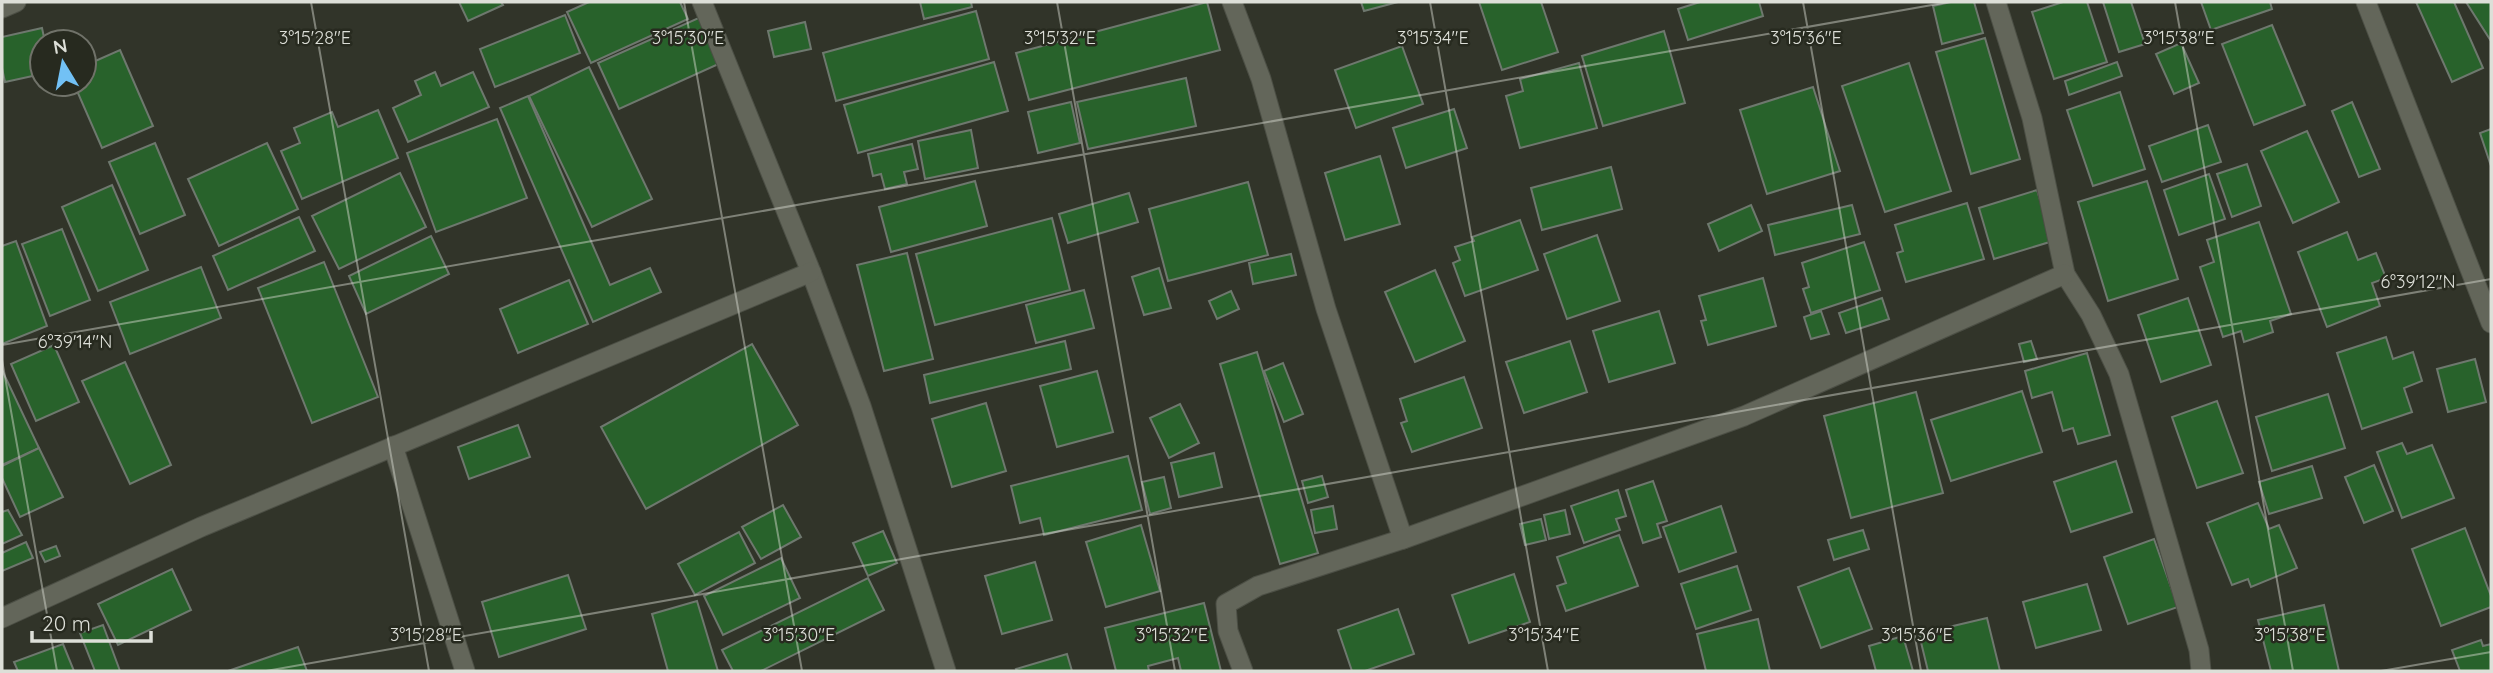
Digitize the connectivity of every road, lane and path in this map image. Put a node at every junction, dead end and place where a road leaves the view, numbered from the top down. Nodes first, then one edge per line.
1 (16, 2) edge
2 (702, 2) edge
3 (1232, 2) edge
4 (1996, 2) edge
5 (2366, 2) edge
6 (2, 8) edge
7 (811, 272) junction
8 (2065, 274) junction
9 (2491, 323) edge
10 (393, 446) junction
11 (1404, 539) junction
12 (2, 618) edge
13 (465, 671) edge
14 (946, 671) edge
15 (1243, 671) edge
16 (2201, 671) edge

1 - 6 street
2 - 7 street
3 - 11 street
4 - 8 street
5 - 9 street
7 - 10 street
7 - 14 street
8 - 11 street
8 - 16 street
10 - 12 street
10 - 13 street
11 - 15 street

